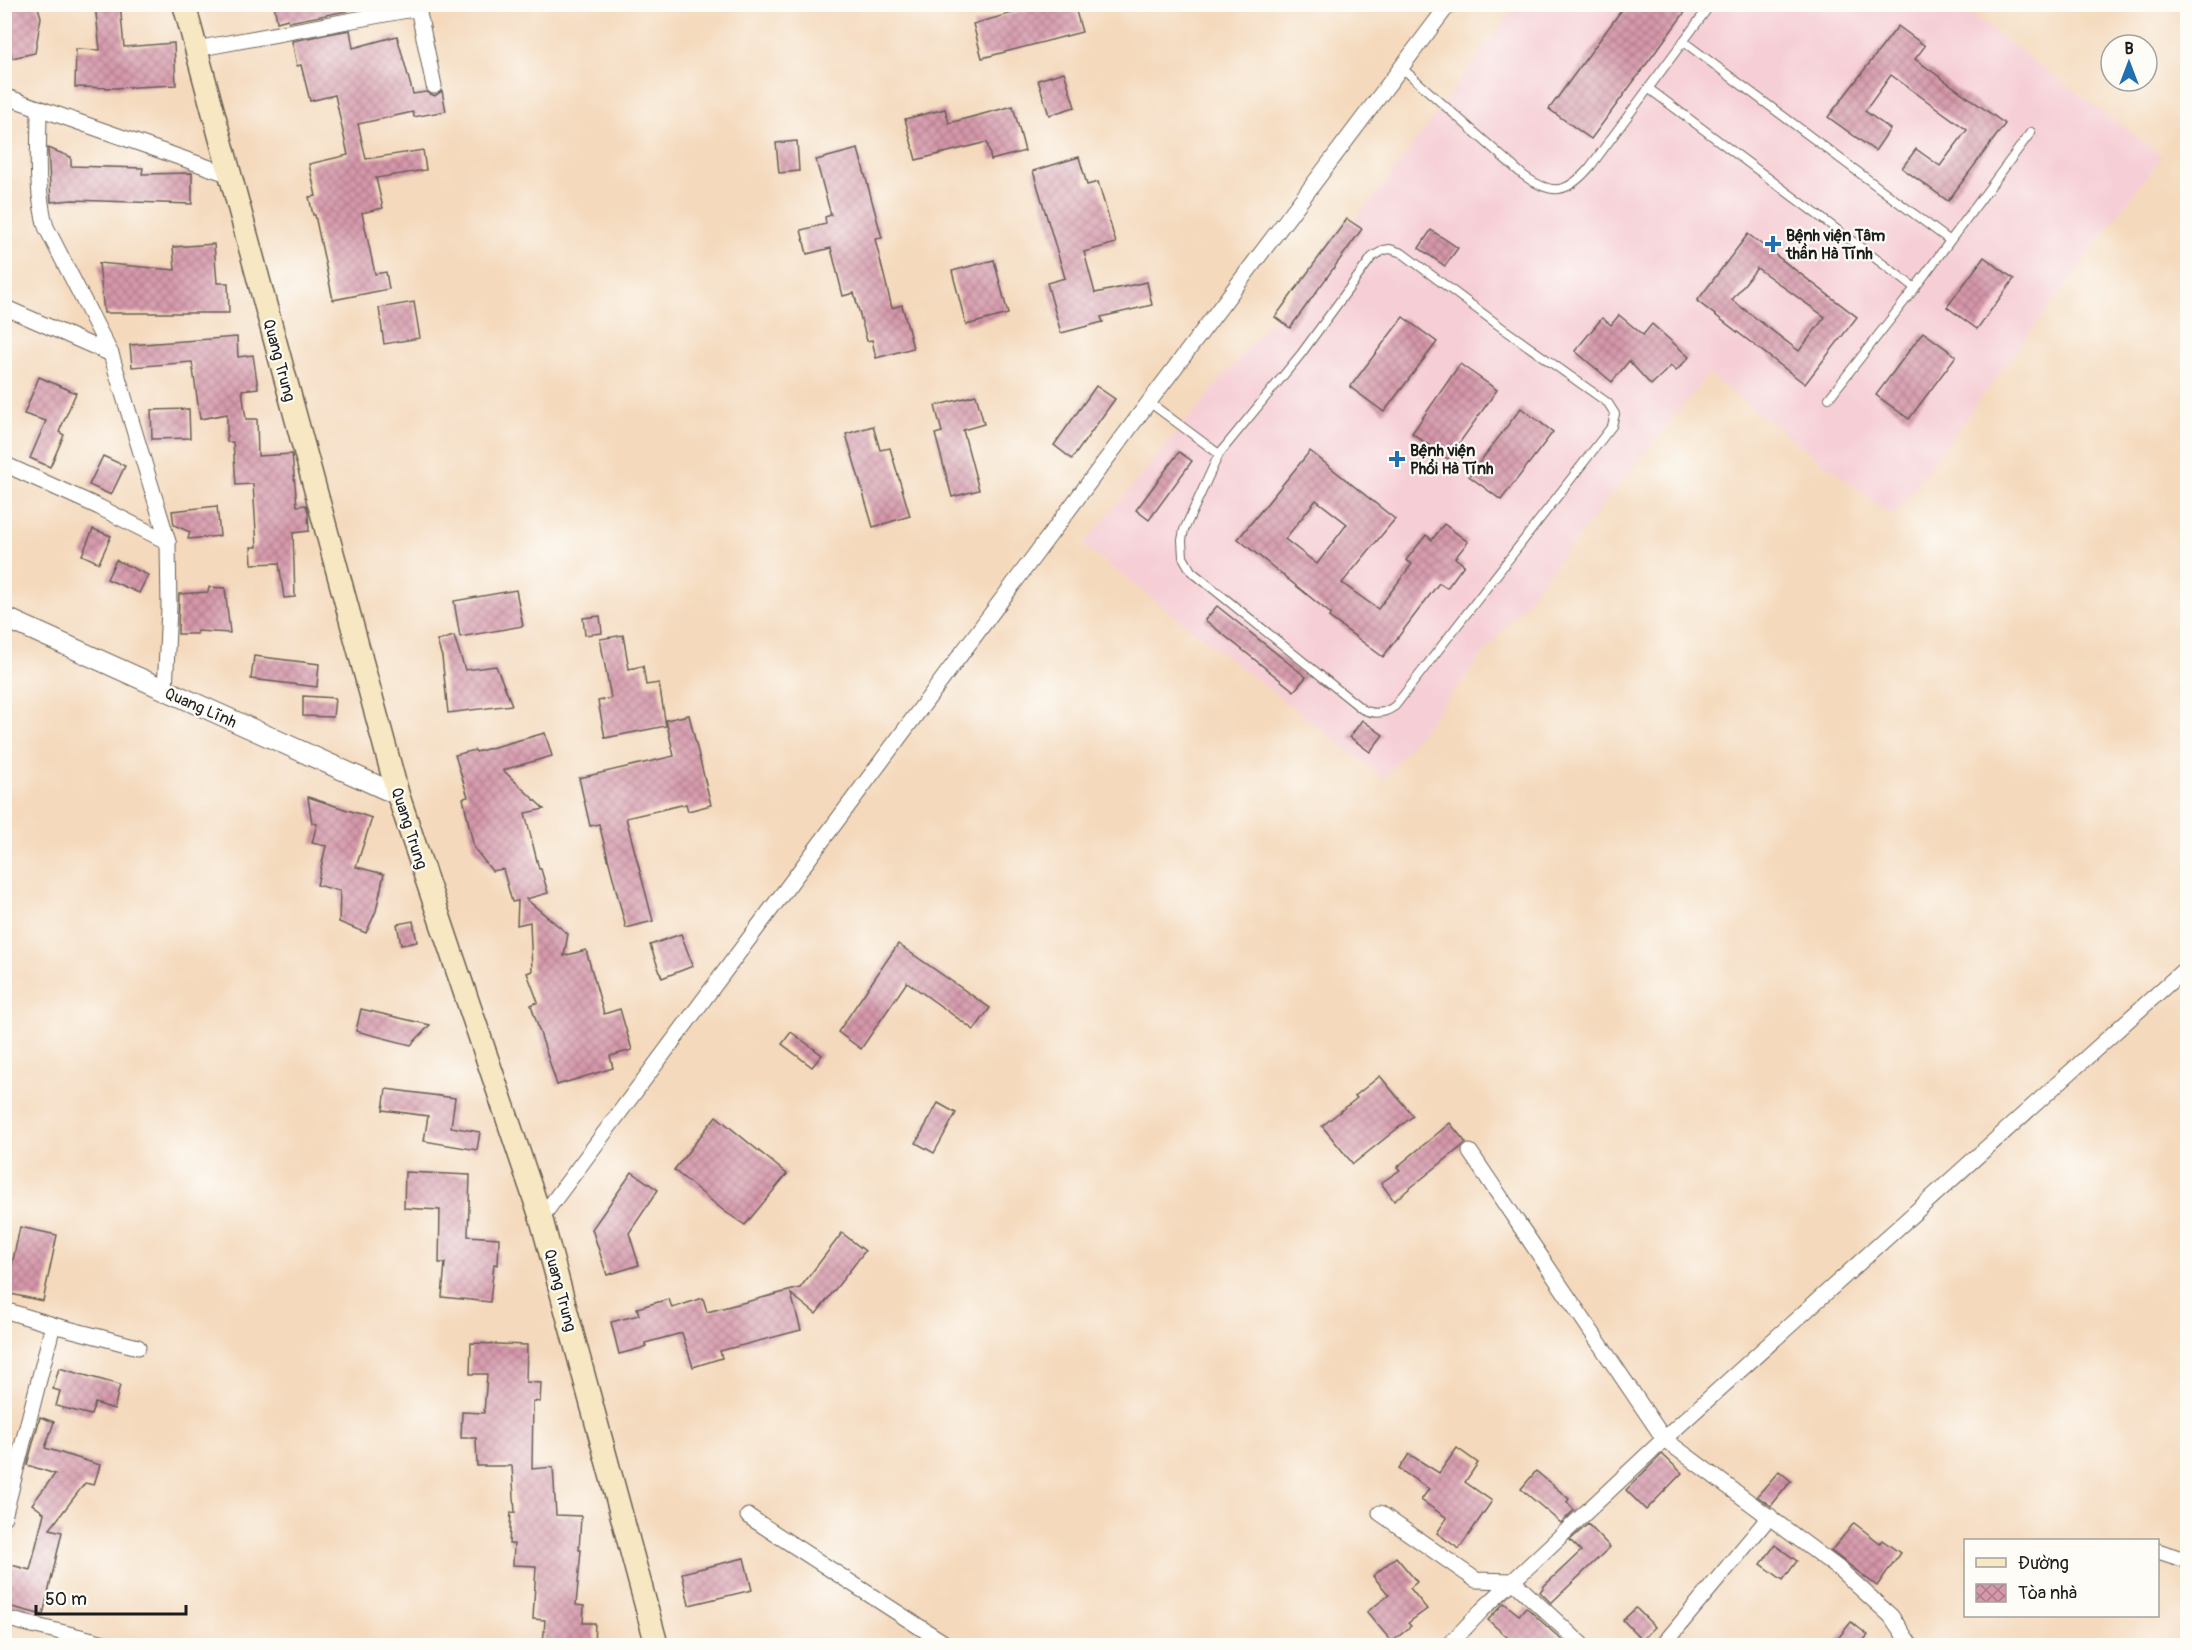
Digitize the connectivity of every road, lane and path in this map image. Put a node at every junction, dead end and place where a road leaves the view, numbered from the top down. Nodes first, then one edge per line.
1 (184, 4) edge
2 (1449, 4) edge
3 (1711, 4) edge
4 (417, 6) edge
5 (1684, 42) junction
6 (196, 49) junction
7 (1402, 68) junction
8 (434, 86) dead end
9 (1648, 88) junction
10 (4, 96) edge
11 (39, 108) junction
12 (2031, 132) dead end
13 (230, 175) junction
14 (1949, 240) junction
15 (1915, 288) junction
16 (4, 307) edge
17 (111, 354) junction
18 (1829, 398) dead end
19 (1149, 402) junction
20 (1220, 454) junction
21 (4, 464) edge
22 (168, 542) junction
23 (4, 617) edge
24 (165, 690) junction
25 (398, 795) junction
26 (2187, 966) edge
27 (1470, 1152) dead end
28 (541, 1218) junction
29 (4, 1310) edge
30 (54, 1325) junction
31 (138, 1347) dead end
32 (1664, 1439) junction
33 (1380, 1513) dead end
34 (748, 1516) dead end
35 (1770, 1516) junction
36 (4, 1517) edge
37 (2159, 1552) edge
38 (2187, 1561) edge
39 (1513, 1581) junction
40 (4, 1618) edge
41 (117, 1646) edge
42 (657, 1646) edge
43 (949, 1646) edge
44 (1448, 1646) edge
45 (1583, 1646) edge
46 (1662, 1646) edge
47 (1911, 1646) edge

1 - 6 main road, Quang Trung
2 - 7 street
3 - 5 lane
4 - 6 street
4 - 8 street
5 - 9 lane
5 - 14 lane
6 - 13 main road, Quang Trung
7 - 9 lane
7 - 19 street
9 - 15 lane
10 - 11 street
11 - 13 street
11 - 17 street
12 - 14 lane
13 - 25 main road, Quang Trung
14 - 15 lane
15 - 18 lane
16 - 17 street
17 - 22 street
19 - 20 lane
19 - 28 street
20 - 20 lane
21 - 22 street
22 - 24 street
23 - 24 street, Quang Lĩnh
24 - 25 street, Quang Lĩnh
25 - 28 main road, Quang Trung
26 - 32 street
27 - 32 street
28 - 42 main road, Quang Trung
29 - 30 street
30 - 31 street
30 - 36 street
32 - 35 street
32 - 39 street
33 - 39 street
34 - 43 street
35 - 46 street
35 - 47 street
37 - 38 street
39 - 44 street
39 - 45 street
40 - 41 street

